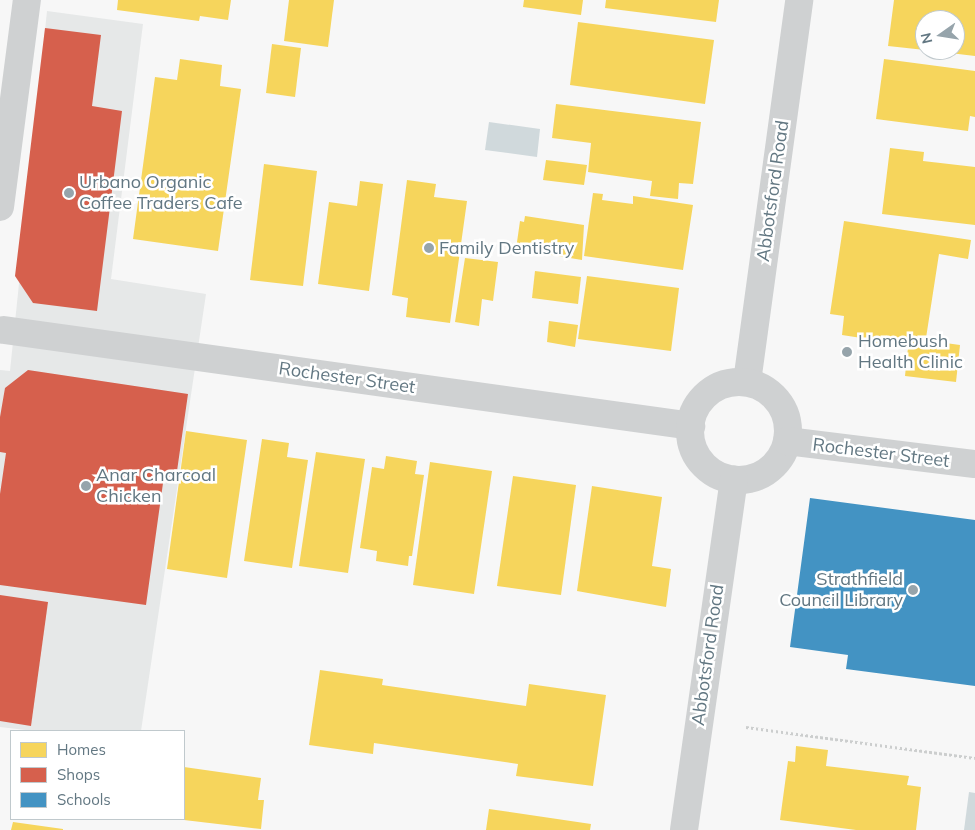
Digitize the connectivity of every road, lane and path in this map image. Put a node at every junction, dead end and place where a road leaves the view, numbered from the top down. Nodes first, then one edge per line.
1 (27, 0) edge
2 (799, 0) edge
3 (0, 208) edge
4 (1, 327) edge
5 (747, 382) junction
6 (691, 426) junction
7 (787, 441) junction
8 (975, 464) edge
9 (734, 480) junction
10 (746, 727) dead end
11 (975, 758) edge
12 (684, 830) edge

1 - 3 street
2 - 5 street, Abbotsford Road
4 - 6 street, Rochester Street
5 - 6 street
5 - 7 street
6 - 9 street
7 - 8 street, Rochester Street
7 - 9 street
9 - 12 street, Abbotsford Road
10 - 11 path

